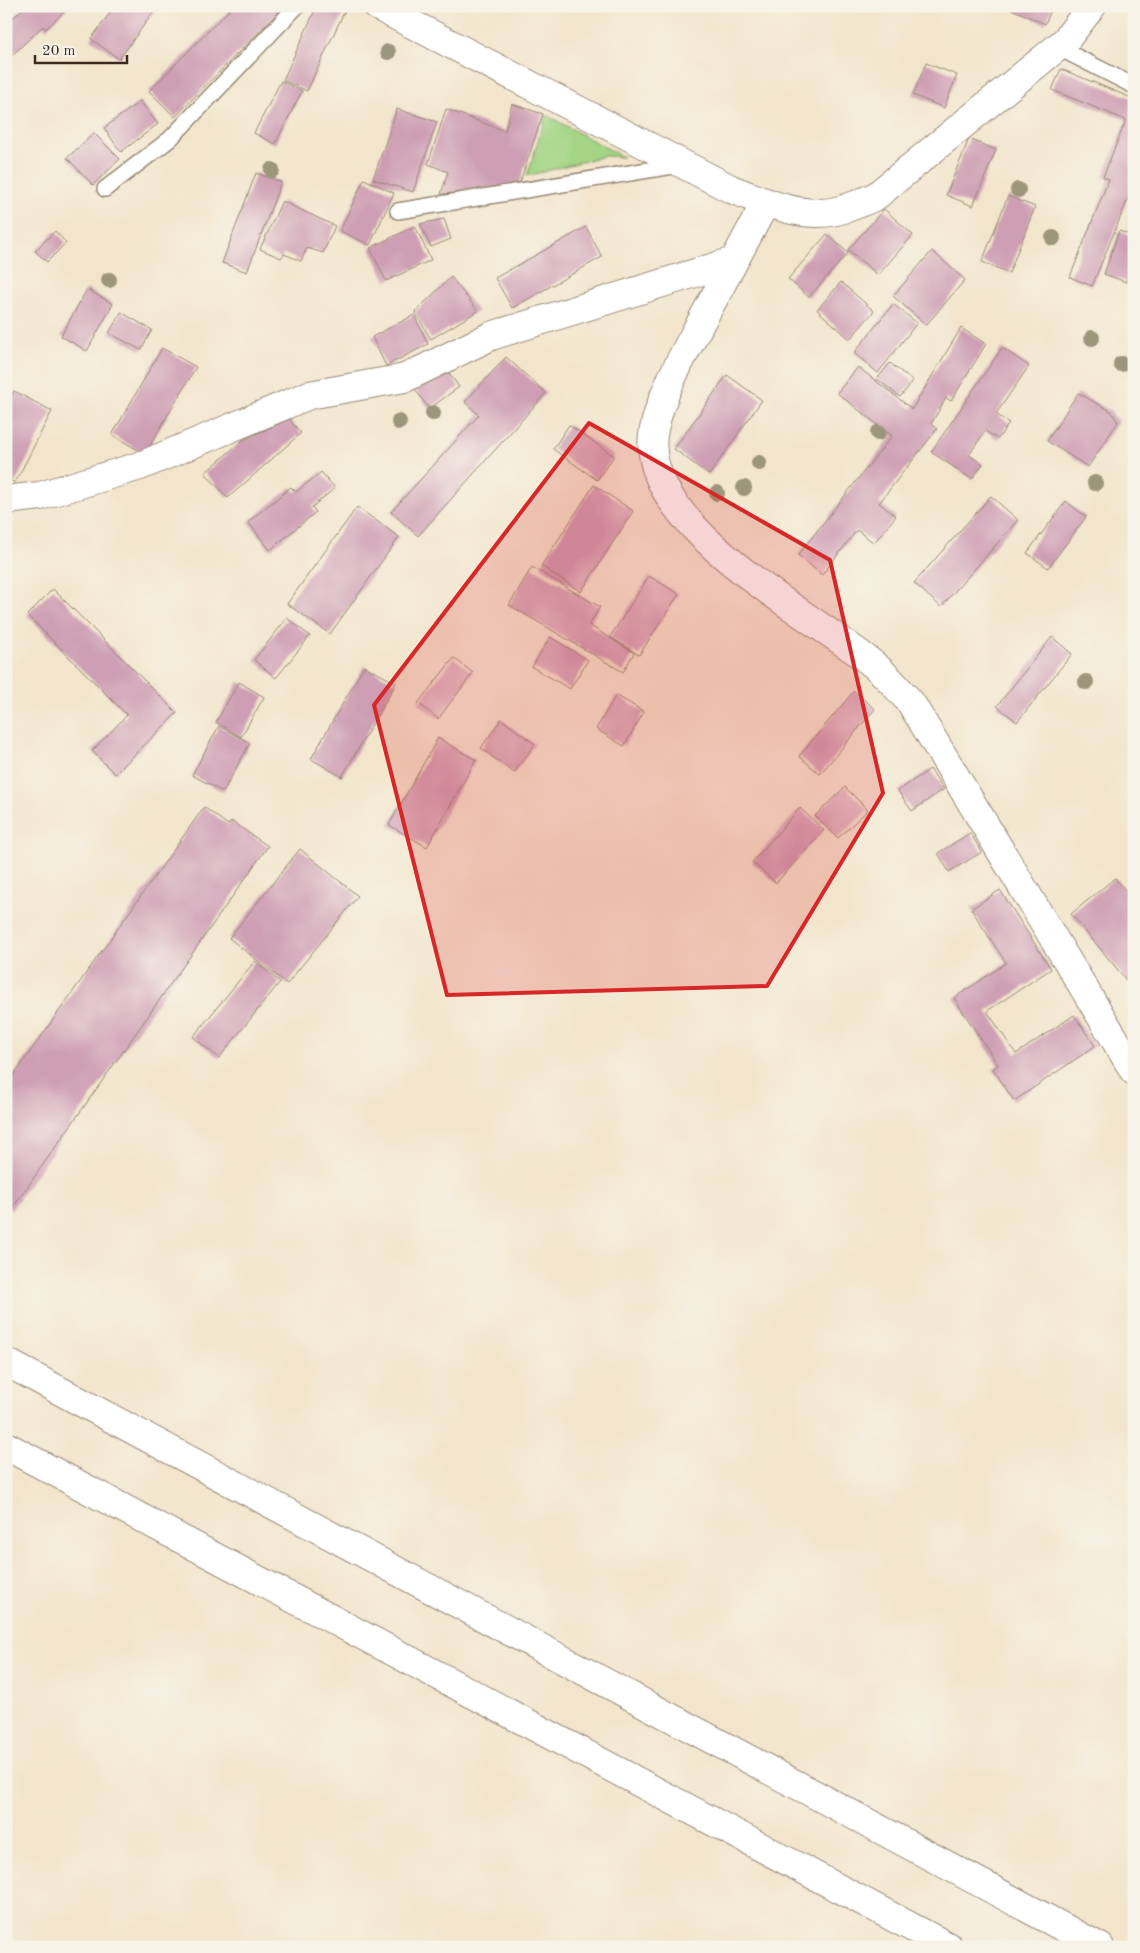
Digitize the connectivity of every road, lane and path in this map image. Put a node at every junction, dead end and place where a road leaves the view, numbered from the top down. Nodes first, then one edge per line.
1 (297, 6) edge
2 (376, 6) edge
3 (1092, 6) edge
4 (1057, 47) junction
5 (1134, 86) edge
6 (683, 164) junction
7 (106, 188) dead end
8 (766, 202) junction
9 (398, 211) dead end
10 (734, 262) junction
11 (6, 500) edge
12 (1134, 1070) edge
13 (6, 1362) edge
14 (6, 1446) edge
15 (949, 1947) edge
16 (1100, 1947) edge

1 - 7 lane
2 - 6 street
3 - 4 street
4 - 5 lane
4 - 8 street
6 - 8 street
6 - 9 lane
8 - 10 street
10 - 11 street
10 - 12 street
13 - 16 street
14 - 15 street

